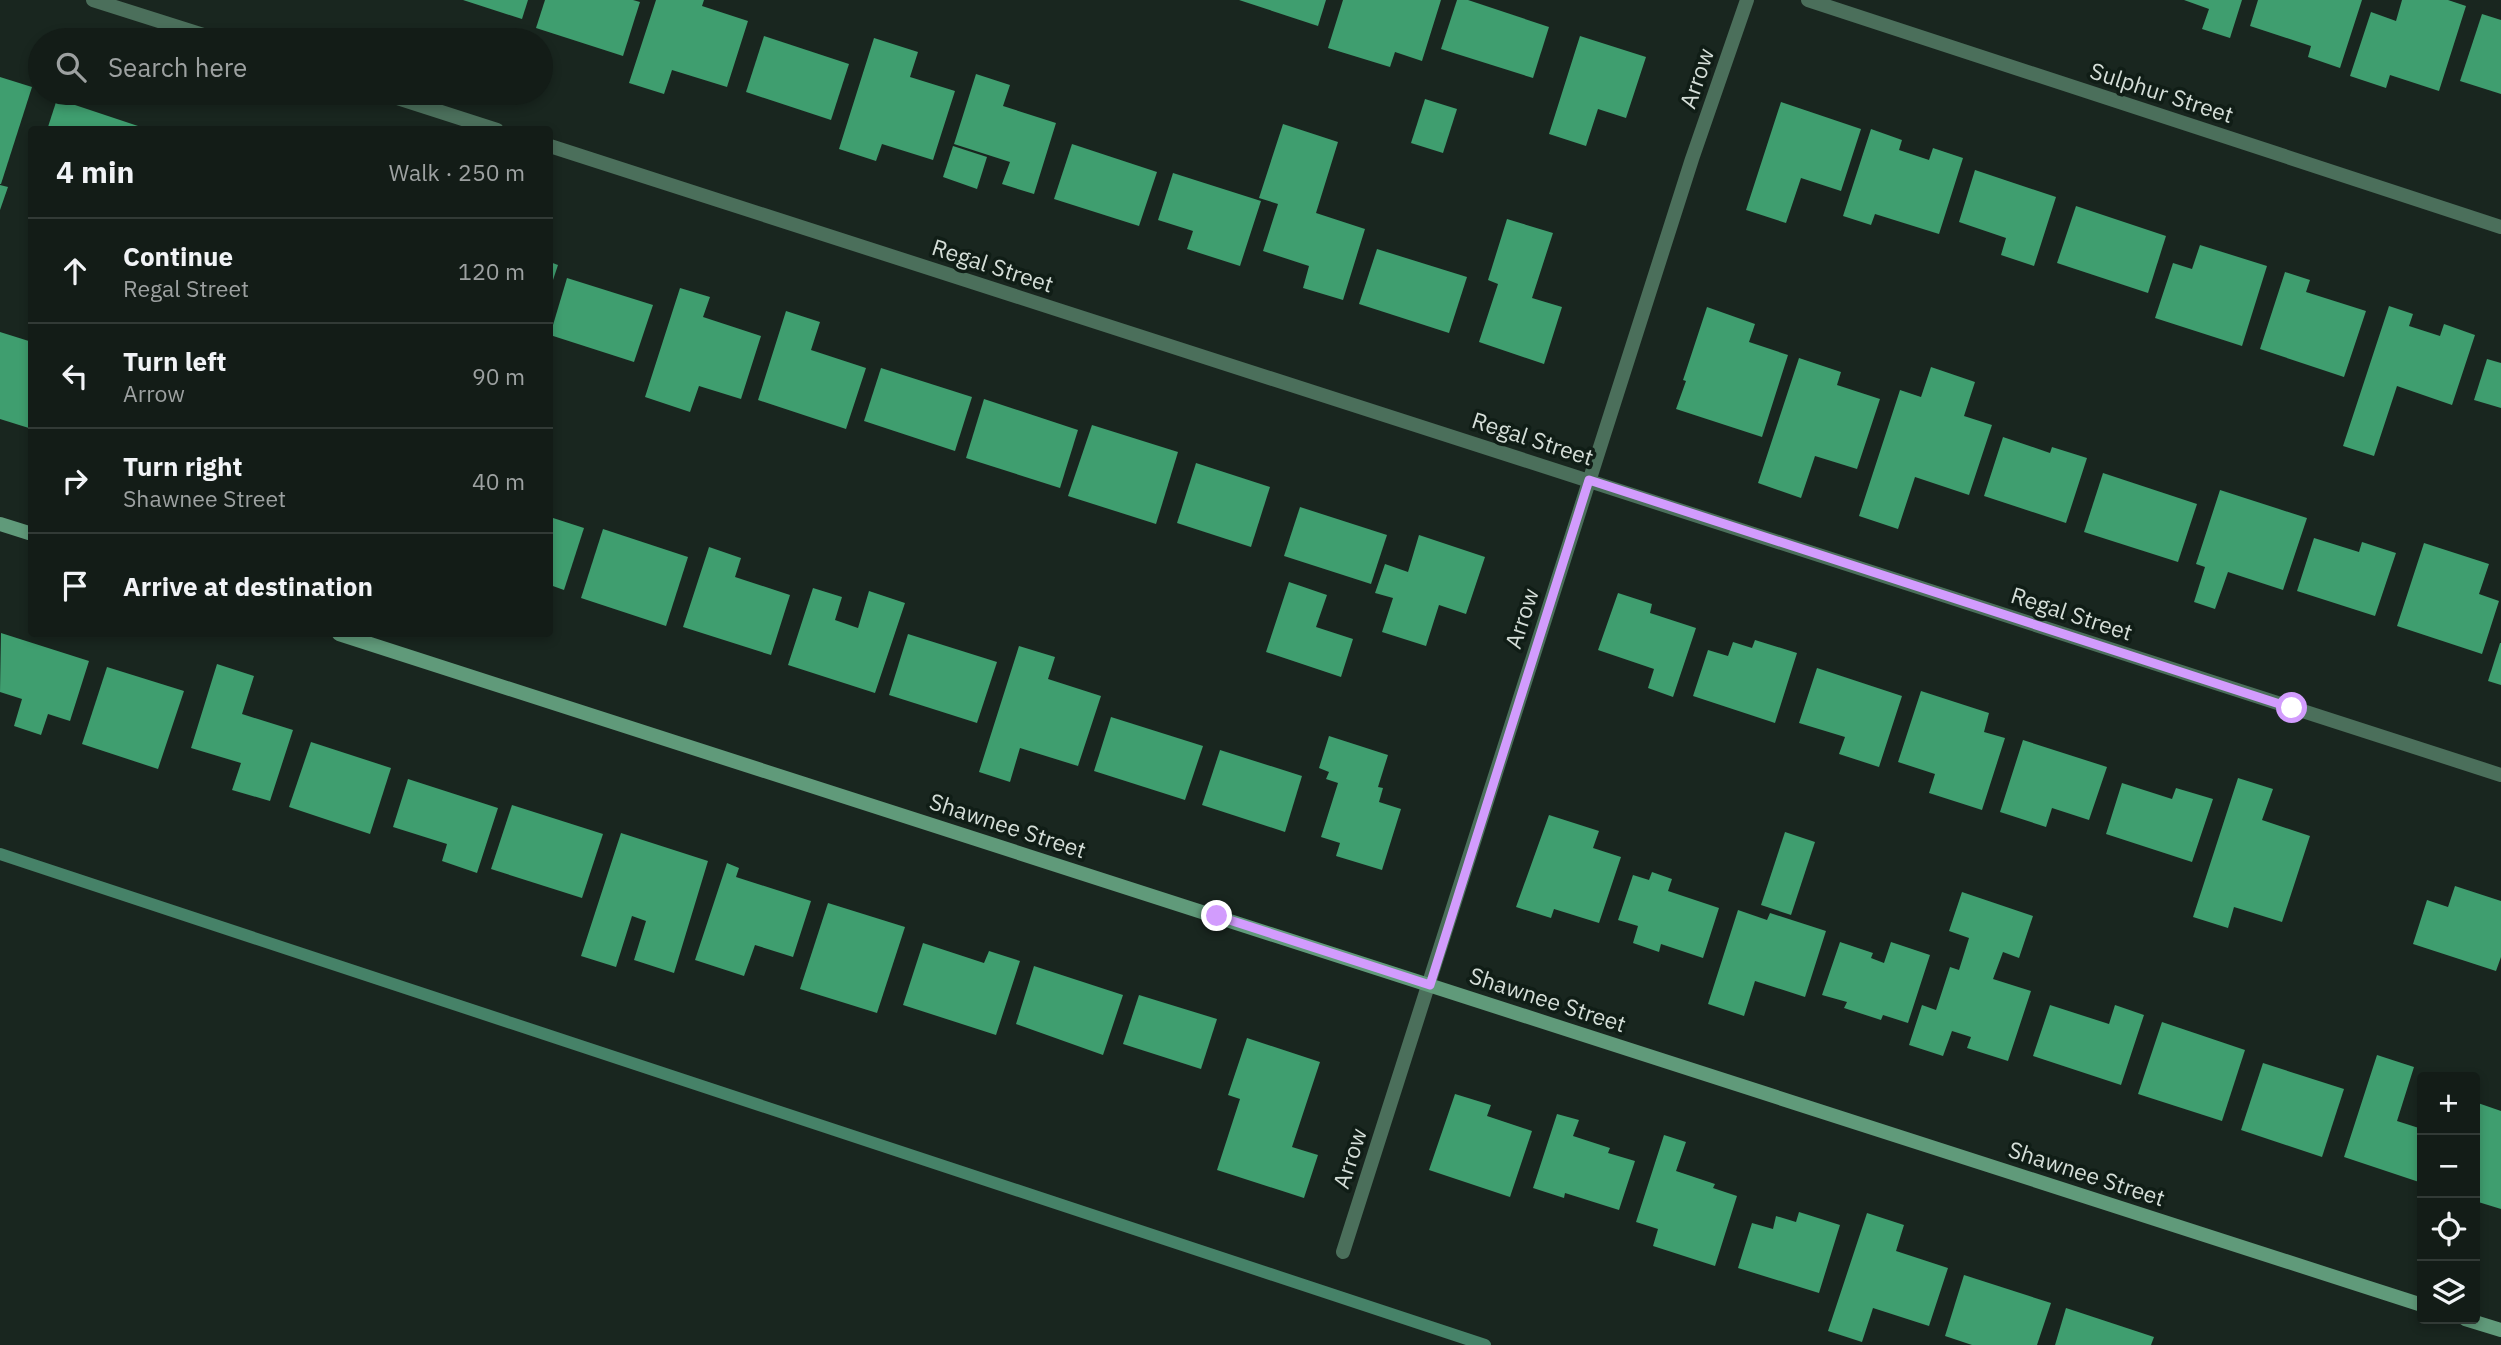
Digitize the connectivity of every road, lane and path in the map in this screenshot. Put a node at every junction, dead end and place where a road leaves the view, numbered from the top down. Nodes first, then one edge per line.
1 (93, 0) edge
2 (1747, 0) edge
3 (1808, 0) edge
4 (181, 28) edge
5 (419, 105) edge
6 (485, 126) edge
7 (553, 147) edge
8 (2501, 227) edge
9 (1589, 480) junction
10 (0, 524) edge
11 (28, 533) edge
12 (348, 637) edge
13 (2501, 775) edge
14 (1430, 985) junction
15 (1343, 1252) dead end
16 (2417, 1303) edge
17 (2480, 1324) edge
18 (2501, 1330) edge

1 - 4 street
2 - 9 street, Arrow
3 - 8 street, Sulphur Street
5 - 6 street
7 - 9 street, Regal Street
9 - 13 street, Regal Street
9 - 14 street, Arrow
10 - 11 street
12 - 14 street, Shawnee Street
14 - 15 street, Arrow
14 - 16 street, Shawnee Street
17 - 18 street

